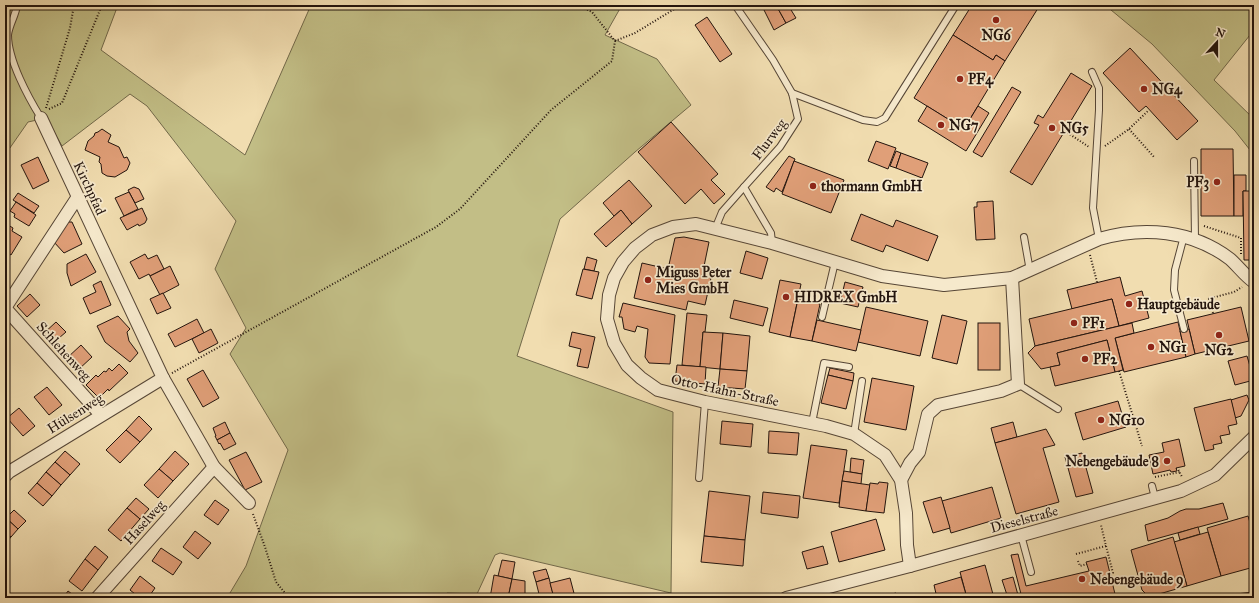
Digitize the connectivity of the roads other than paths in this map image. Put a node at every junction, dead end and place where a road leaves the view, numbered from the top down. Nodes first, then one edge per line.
1 (17, 5) edge
2 (735, 5) edge
3 (956, 5) edge
4 (1092, 72) dead end
5 (792, 93) junction
6 (43, 115) joint
7 (1194, 161) dead end
8 (744, 187) junction
9 (77, 198) junction
10 (715, 229) junction
11 (1024, 237) dead end
12 (1189, 238) junction
13 (1099, 239) junction
14 (772, 243) junction
15 (835, 262) junction
16 (1030, 271) junction
17 (1012, 278) junction
18 (1254, 282) edge
19 (5, 308) edge
20 (822, 317) dead end
21 (1184, 329) dead end
22 (849, 367) dead end
23 (163, 378) junction
24 (862, 381) dead end
25 (1018, 384) junction
26 (705, 402) junction
27 (1058, 409) dead end
28 (101, 415) junction
29 (812, 423) junction
30 (854, 434) junction
31 (1254, 437) edge
32 (214, 467) junction
33 (5, 476) edge
34 (699, 478) dead end
35 (901, 480) junction
36 (1152, 486) dead end
37 (1155, 498) junction
38 (249, 503) road end
39 (1021, 535) junction
40 (910, 566) junction
41 (1031, 572) dead end
42 (97, 598) edge
43 (786, 598) edge

1 - 6 lane
2 - 5 lane, Flurweg
3 - 5 lane
4 - 13 lane
5 - 8 lane, Flurweg
6 - 9 street, Kirchpfad
7 - 12 lane
8 - 10 lane, Flurweg
8 - 14 lane
9 - 19 street, Schlehenweg
9 - 23 street, Kirchpfad
10 - 14 street, Otto-Hahn-Straße
10 - 26 street, Otto-Hahn-Straße
11 - 16 lane
12 - 13 street
12 - 18 street
12 - 21 lane
13 - 16 street
14 - 15 street, Otto-Hahn-Straße
15 - 17 street, Otto-Hahn-Straße
15 - 20 lane
16 - 17 street
17 - 25 street
19 - 28 street, Schlehenweg
22 - 29 lane
23 - 28 street, Hülsenweg
23 - 32 street
24 - 30 lane
25 - 27 lane
25 - 35 street
26 - 29 street, Otto-Hahn-Straße
26 - 34 lane
28 - 33 street, Hülsenweg
29 - 30 street, Otto-Hahn-Straße
30 - 35 street, Otto-Hahn-Straße
31 - 37 street, Dieselstraße
32 - 38 street
32 - 42 street, Haselweg
35 - 40 street, Otto-Hahn-Straße
36 - 37 lane
37 - 39 street, Dieselstraße
39 - 40 street, Dieselstraße
39 - 41 lane
40 - 43 street, Dieselstraße

